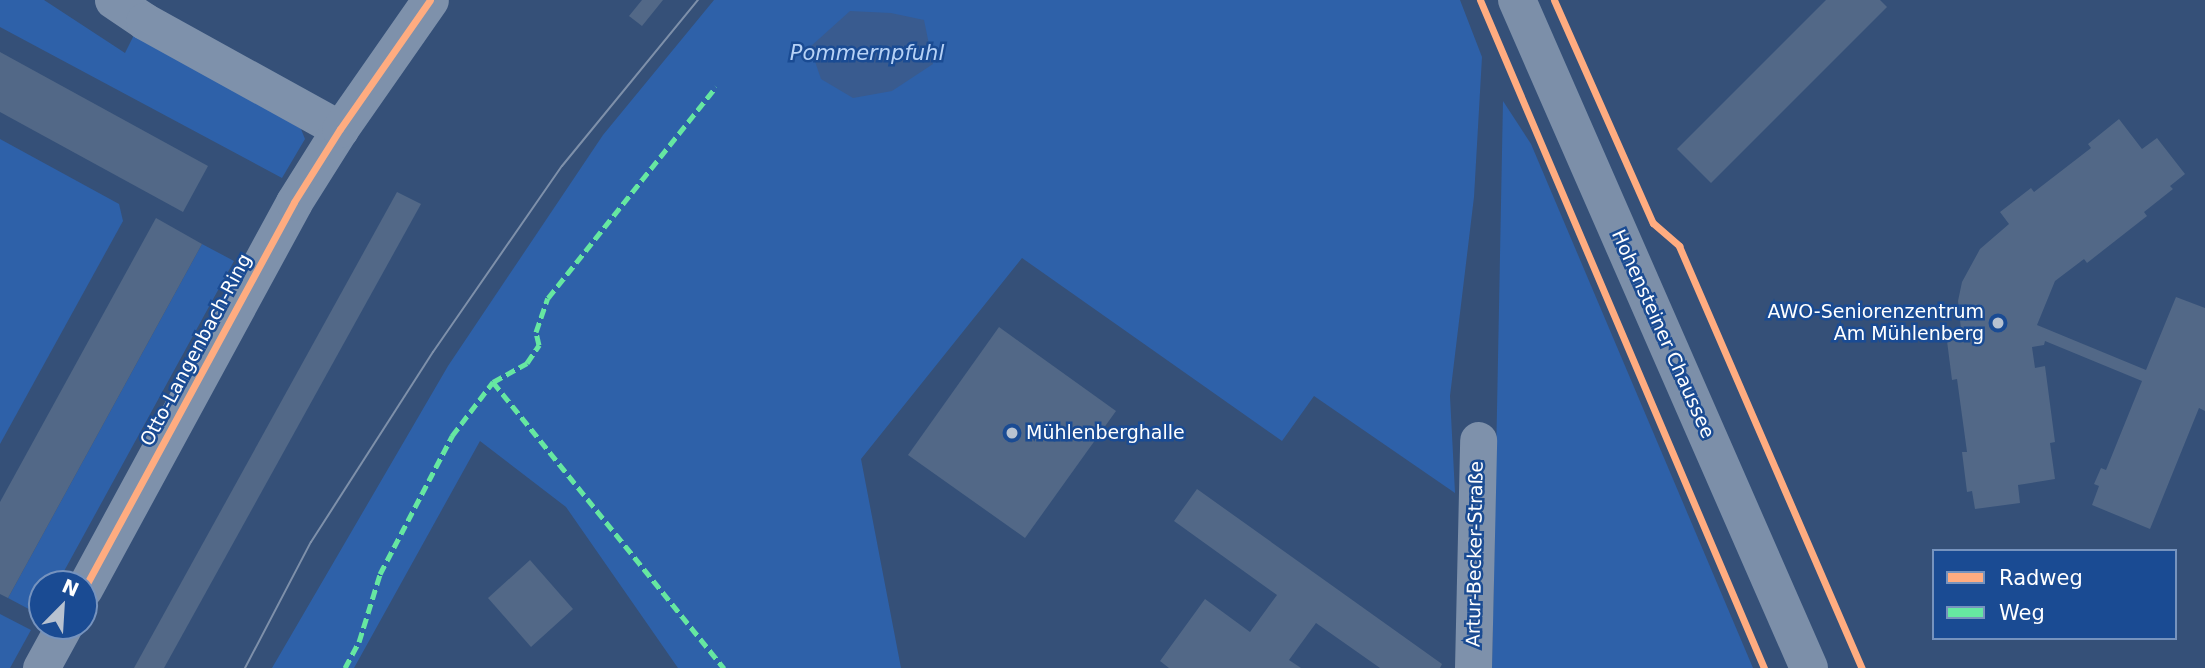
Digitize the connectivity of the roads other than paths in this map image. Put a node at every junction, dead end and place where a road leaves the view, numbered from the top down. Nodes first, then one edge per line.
1 (113, 0) edge
2 (430, 0) edge
3 (1517, 0) edge
4 (340, 129) junction
5 (1478, 440) dead end
6 (94, 570) edge
7 (56, 640) edge
8 (41, 668) edge
9 (1473, 668) edge
10 (1809, 668) edge

1 - 4 street
2 - 4 street, Otto-Langenbach-Ring
3 - 10 main road, Hohensteiner Chaussee
4 - 6 street, Otto-Langenbach-Ring
5 - 9 street, Artur-Becker-Straße
7 - 8 street

